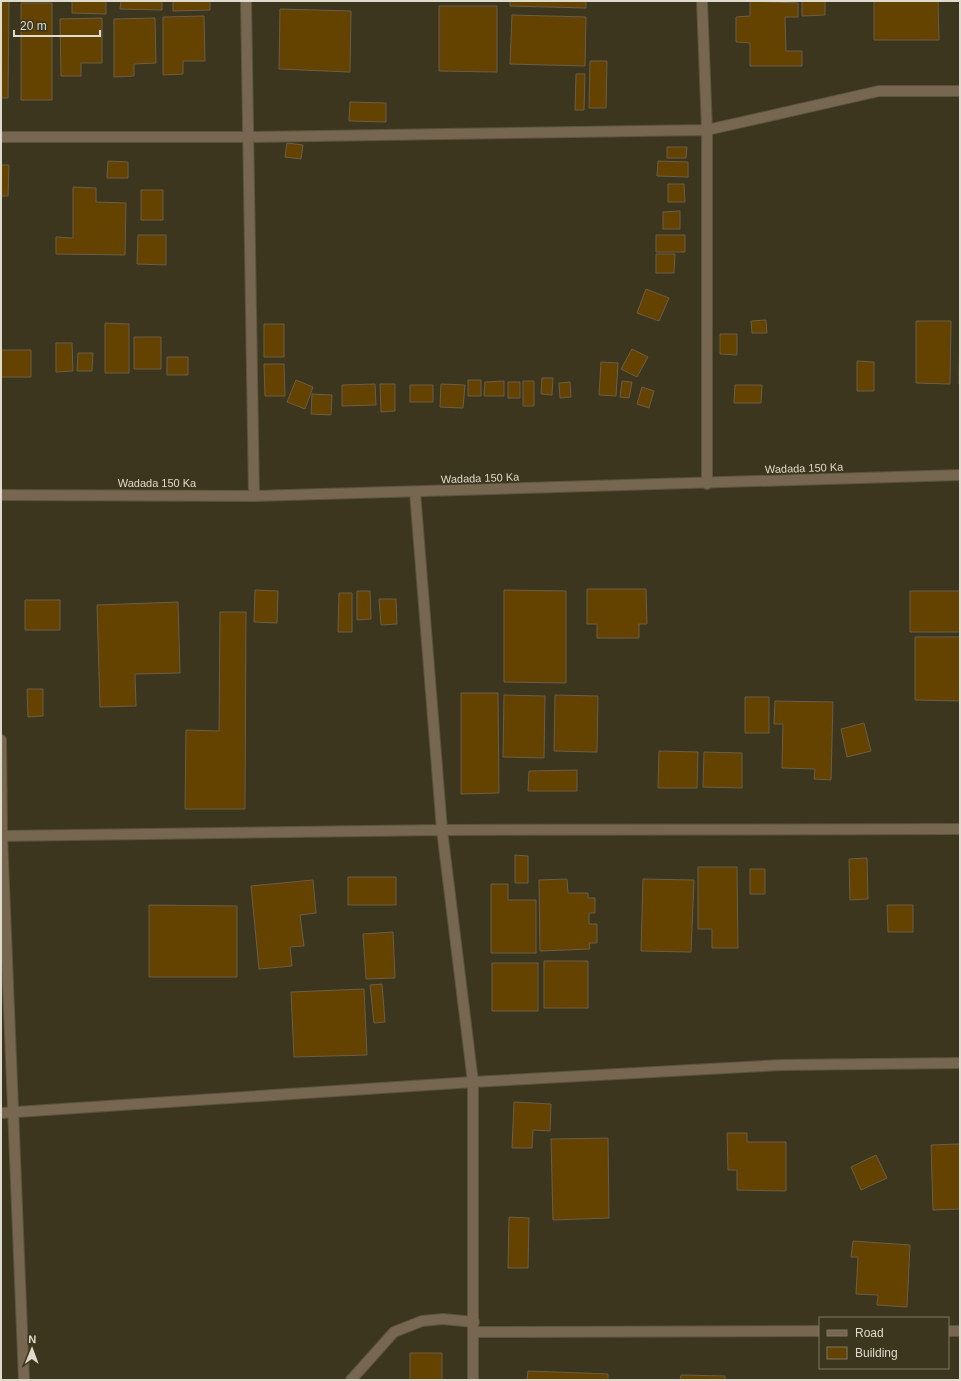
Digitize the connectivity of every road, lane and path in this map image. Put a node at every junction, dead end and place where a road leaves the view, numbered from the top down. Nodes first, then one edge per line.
1 (246, 1) edge
2 (702, 1) edge
3 (960, 91) edge
4 (707, 130) junction
5 (1, 137) edge
6 (247, 137) junction
7 (960, 475) edge
8 (707, 484) junction
9 (415, 492) junction
10 (1, 495) edge
11 (254, 496) junction
12 (1, 740) edge
13 (960, 829) edge
14 (442, 830) junction
15 (2, 836) edge
16 (960, 1063) edge
17 (473, 1082) junction
18 (12, 1112) junction
19 (1, 1113) edge
20 (474, 1327) junction
21 (819, 1331) edge
22 (949, 1331) edge
23 (960, 1331) edge
24 (24, 1380) edge
25 (351, 1380) edge
26 (473, 1380) edge

1 - 6 street
2 - 4 street
3 - 4 street
4 - 6 street
4 - 8 street
5 - 6 street
6 - 11 street
7 - 8 street, Wadada 150 Ka
8 - 9 street, Wadada 150 Ka
9 - 11 street, Wadada 150 Ka
9 - 14 street
10 - 11 street, Wadada 150 Ka
12 - 15 street
13 - 14 street
14 - 15 street
14 - 17 street
15 - 18 street
16 - 17 street
17 - 18 street
17 - 20 street
18 - 19 street
18 - 24 street
20 - 21 street
20 - 25 street
20 - 26 street
22 - 23 street

